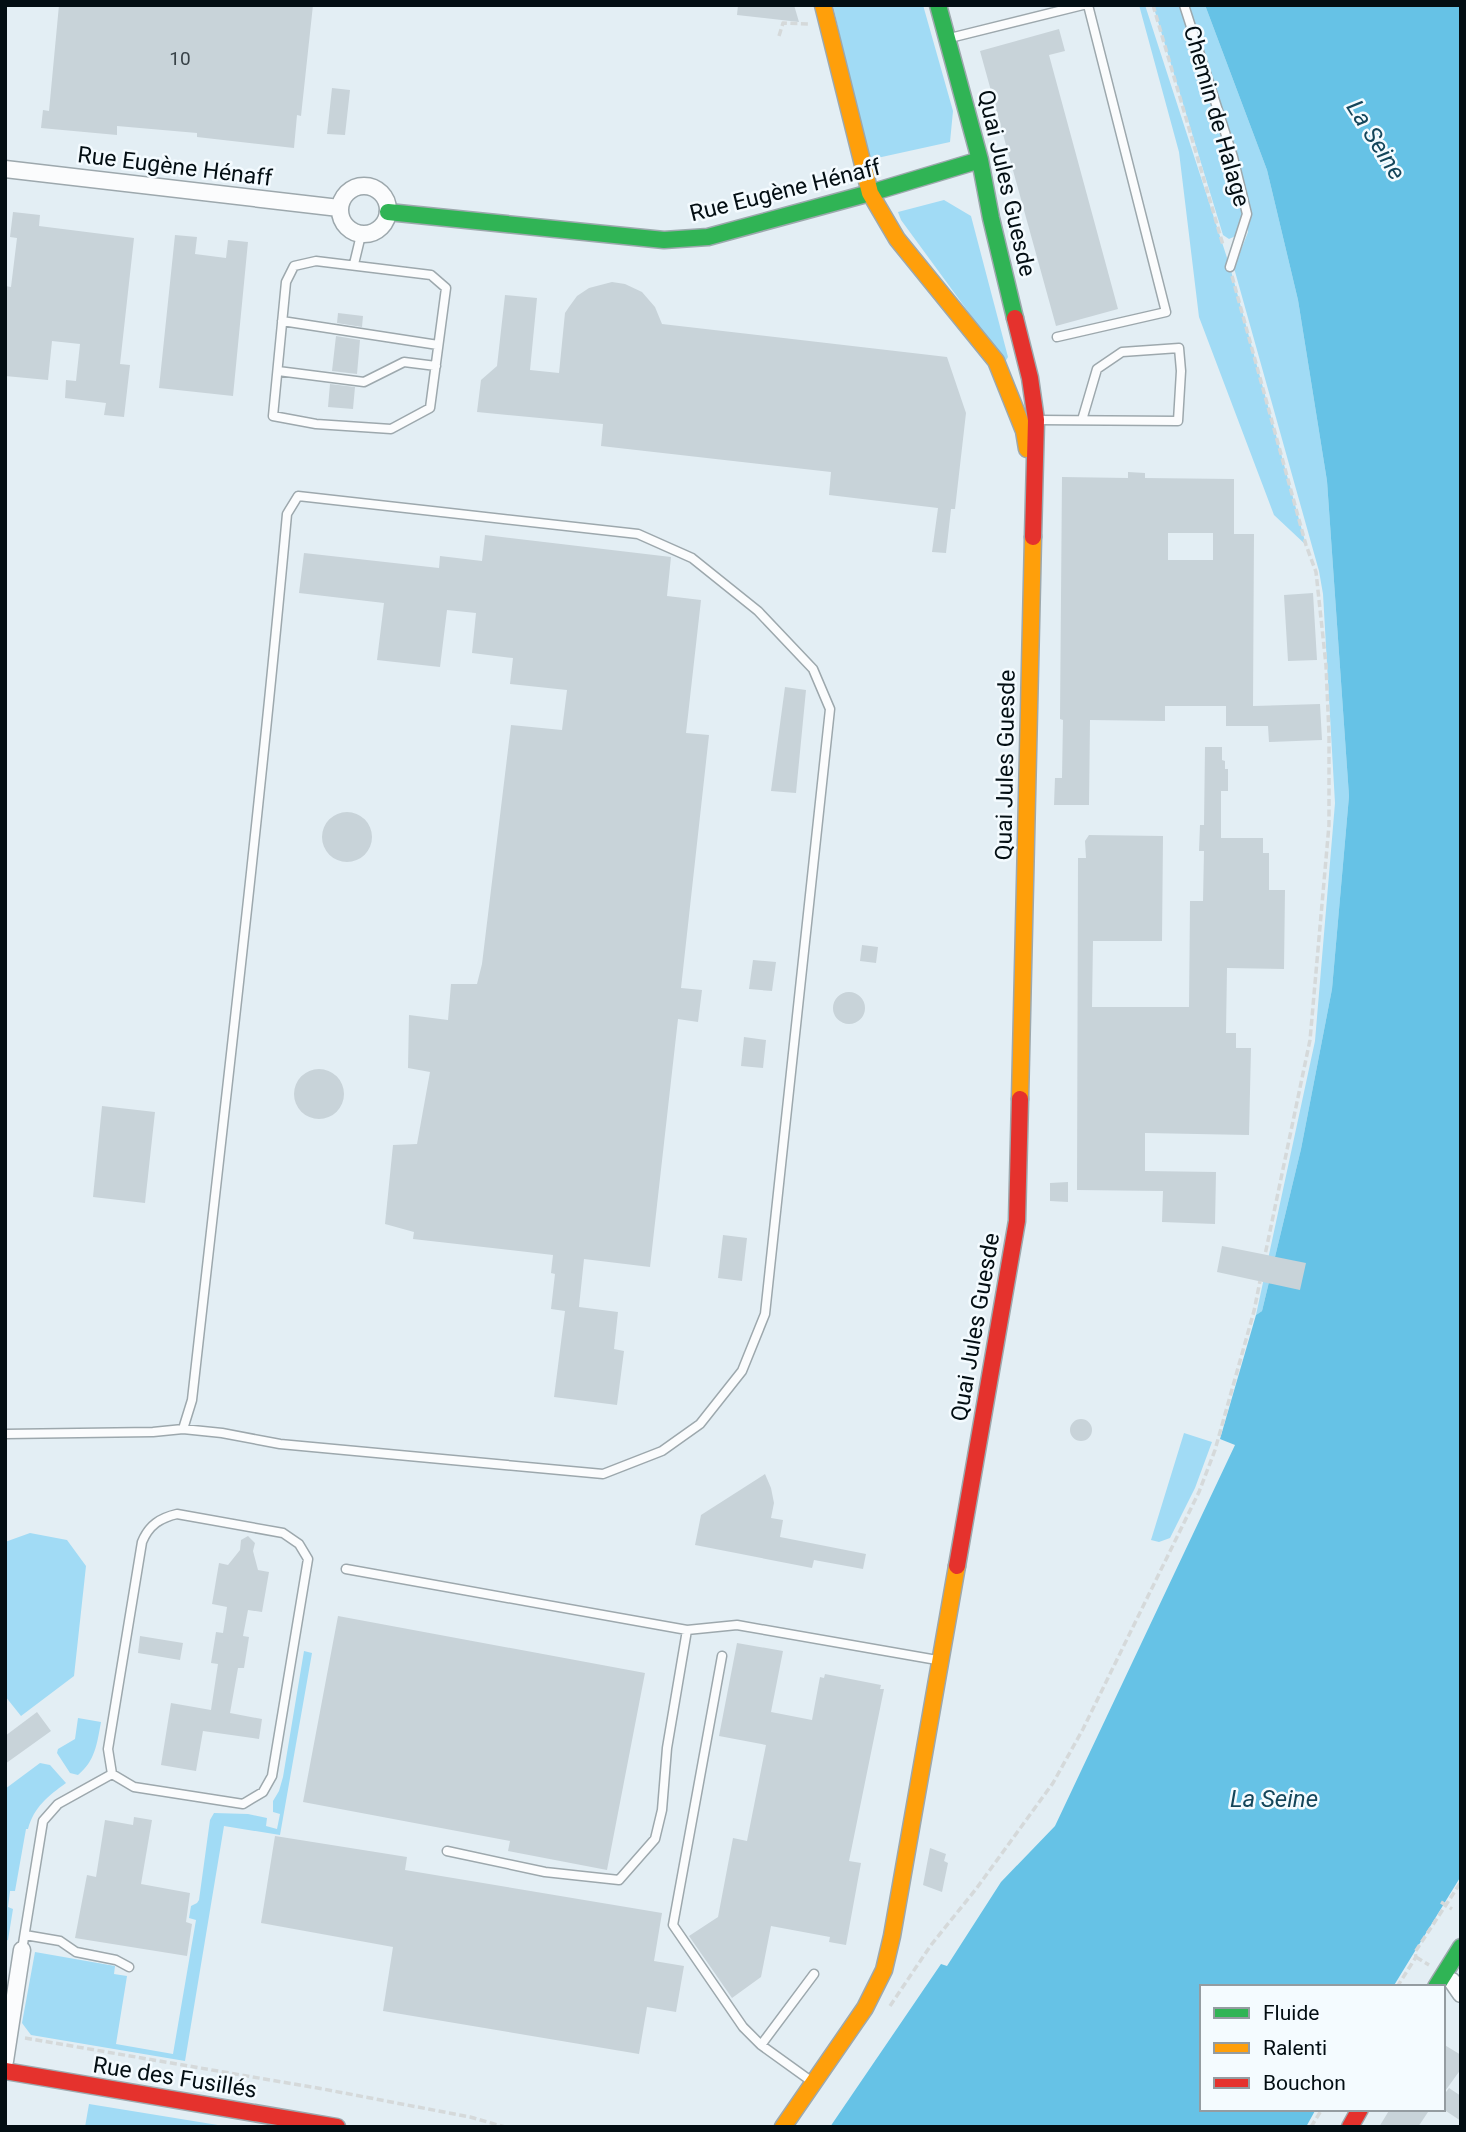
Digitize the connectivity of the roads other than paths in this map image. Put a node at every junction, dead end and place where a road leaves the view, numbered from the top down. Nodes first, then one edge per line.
1 (823, 5) edge
2 (938, 5) edge
3 (1086, 5) edge
4 (1184, 5) edge
5 (947, 39) junction
6 (979, 160) junction
7 (5, 169) edge
8 (870, 193) junction
9 (339, 208) junction
10 (388, 212) junction
11 (361, 235) junction
12 (354, 264) junction
13 (1230, 267) road end
14 (282, 321) junction
15 (1057, 337) dead end
16 (438, 345) junction
17 (436, 366) junction
18 (278, 371) junction
19 (1036, 420) junction
20 (1082, 420) junction
21 (1034, 498) junction
22 (183, 1429) junction
23 (5, 1434) edge
24 (346, 1569) dead end
25 (687, 1630) junction
26 (722, 1656) dead end
27 (940, 1661) junction
28 (112, 1774) junction
29 (447, 1851) dead end
30 (24, 1943) junction
31 (1461, 1947) edge
32 (129, 1967) dead end
33 (814, 1975) dead end
34 (1458, 1981) edge
35 (1437, 1985) edge
36 (1445, 1993) edge
37 (761, 2045) junction
38 (5, 2061) edge
39 (5, 2071) edge
40 (814, 2083) junction
41 (1359, 2111) edge
42 (1372, 2111) edge
43 (337, 2127) edge
44 (783, 2127) edge
45 (1350, 2127) edge
46 (1362, 2127) edge

1 - 8 main road, Quai Jules Guesde
2 - 5 main road, Quai Jules Guesde
3 - 5 lane
3 - 15 lane
4 - 13 lane, Chemin de Halage
5 - 6 main road, Quai Jules Guesde
6 - 8 main road, Rue Eugène Hénaff
6 - 19 main road, Quai Jules Guesde
7 - 9 street, Rue Eugène Hénaff
8 - 10 main road, Rue Eugène Hénaff
8 - 21 main road, Quai Jules Guesde
9 - 10 street
9 - 11 street
10 - 11 street
11 - 12 lane
12 - 14 lane
12 - 16 lane
14 - 16 lane
14 - 18 lane
16 - 17 lane
17 - 18 lane
17 - 18 lane
19 - 20 lane
19 - 21 main road, Quai Jules Guesde
20 - 20 lane
21 - 27 main road, Quai Jules Guesde
22 - 22 lane
22 - 23 lane
24 - 25 lane
25 - 27 lane
25 - 29 lane
26 - 37 lane
27 - 40 main road, Quai Jules Guesde
28 - 28 lane
28 - 30 lane
30 - 32 lane
30 - 38 street
31 - 35 main road
33 - 37 lane
34 - 36 main road
37 - 40 lane
39 - 43 main road, Rue des Fusillés
40 - 44 main road, Quai Jules Guesde
41 - 45 main road
42 - 46 main road

